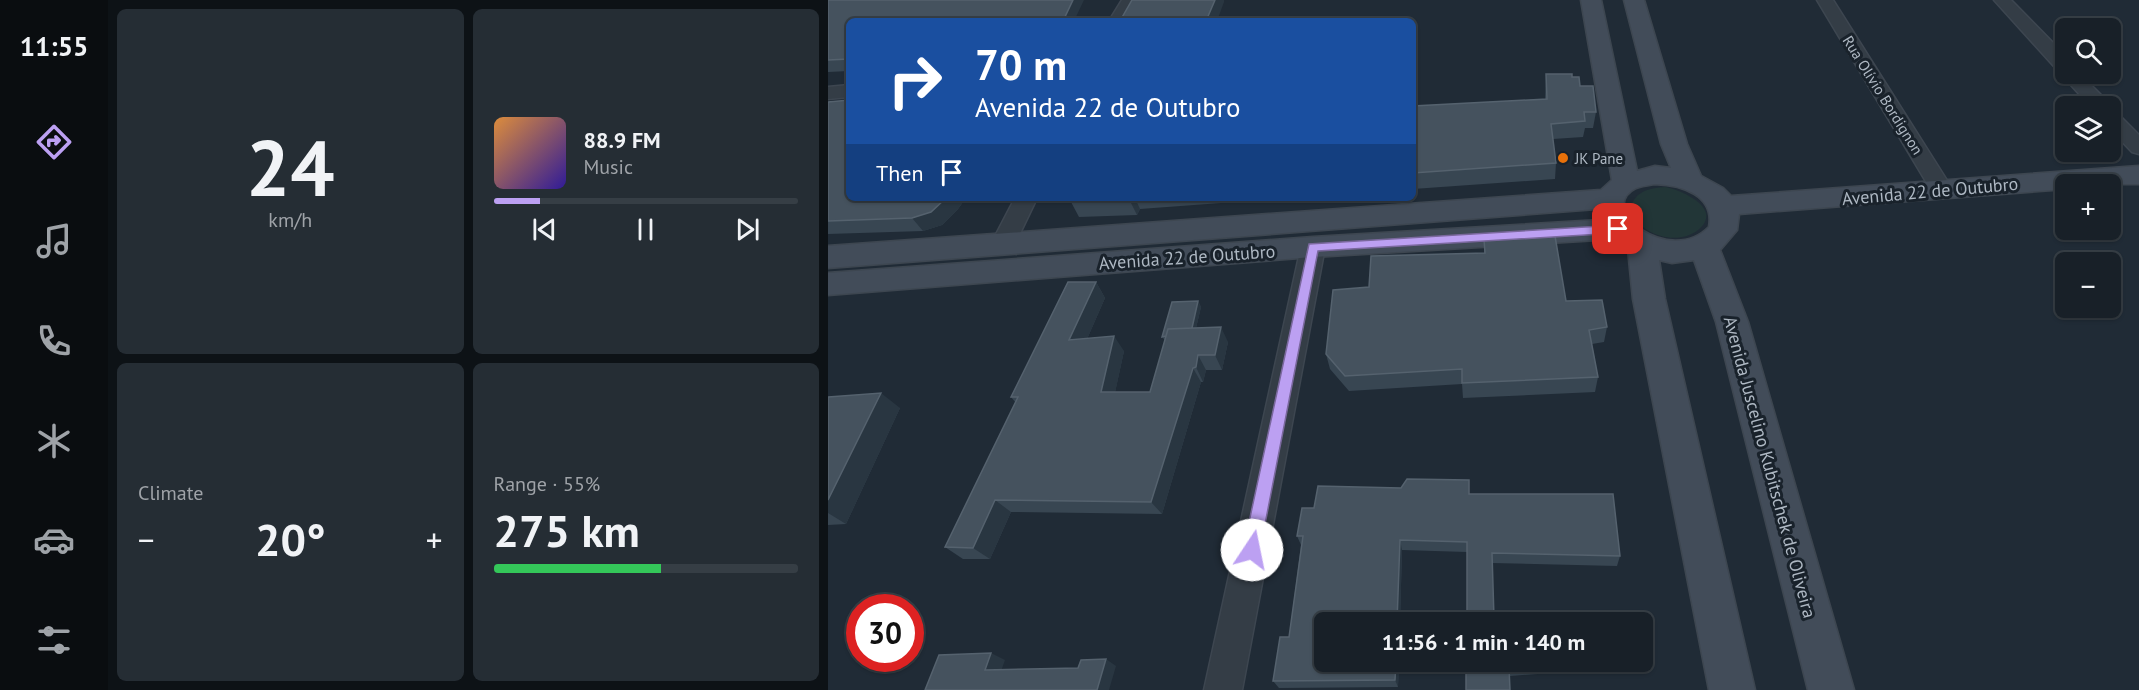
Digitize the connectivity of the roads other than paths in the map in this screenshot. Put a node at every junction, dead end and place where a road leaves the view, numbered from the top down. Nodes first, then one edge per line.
1 (1130, 0) edge
2 (1591, 0) edge
3 (1634, 0) edge
4 (1825, 0) edge
5 (2002, 0) edge
6 (1120, 18) edge
7 (2055, 56) edge
8 (2080, 84) edge
9 (846, 92) edge
10 (828, 93) edge
11 (2091, 96) edge
12 (2121, 128) edge
13 (2139, 147) edge
14 (2139, 175) edge
15 (1689, 180) junction
16 (1942, 190) junction
17 (1618, 191) junction
18 (1024, 201) edge
19 (1721, 206) junction
20 (1630, 237) junction
21 (1003, 244) junction
22 (1704, 246) junction
23 (1313, 247) junction
24 (828, 257) edge
25 (828, 284) edge
26 (1223, 690) edge
27 (1732, 690) edge
28 (1831, 690) edge

1 - 6 street
2 - 17 street
3 - 15 street
4 - 16 street, Rua Olívio Bordignon
5 - 7 street
8 - 11 street
9 - 10 street
12 - 13 street
14 - 16 street, Avenida 22 de Outubro
15 - 17 street
15 - 19 street
16 - 19 street, Avenida 22 de Outubro
17 - 20 street
17 - 21 street, Avenida 22 de Outubro
18 - 21 street
19 - 22 street
20 - 22 street
20 - 23 street, Avenida 22 de Outubro
20 - 27 street
21 - 24 street, Avenida 22 de Outubro
22 - 28 street, Avenida Juscelino Kubitschek de Oliveira
23 - 25 street, Avenida 22 de Outubro
23 - 26 street

